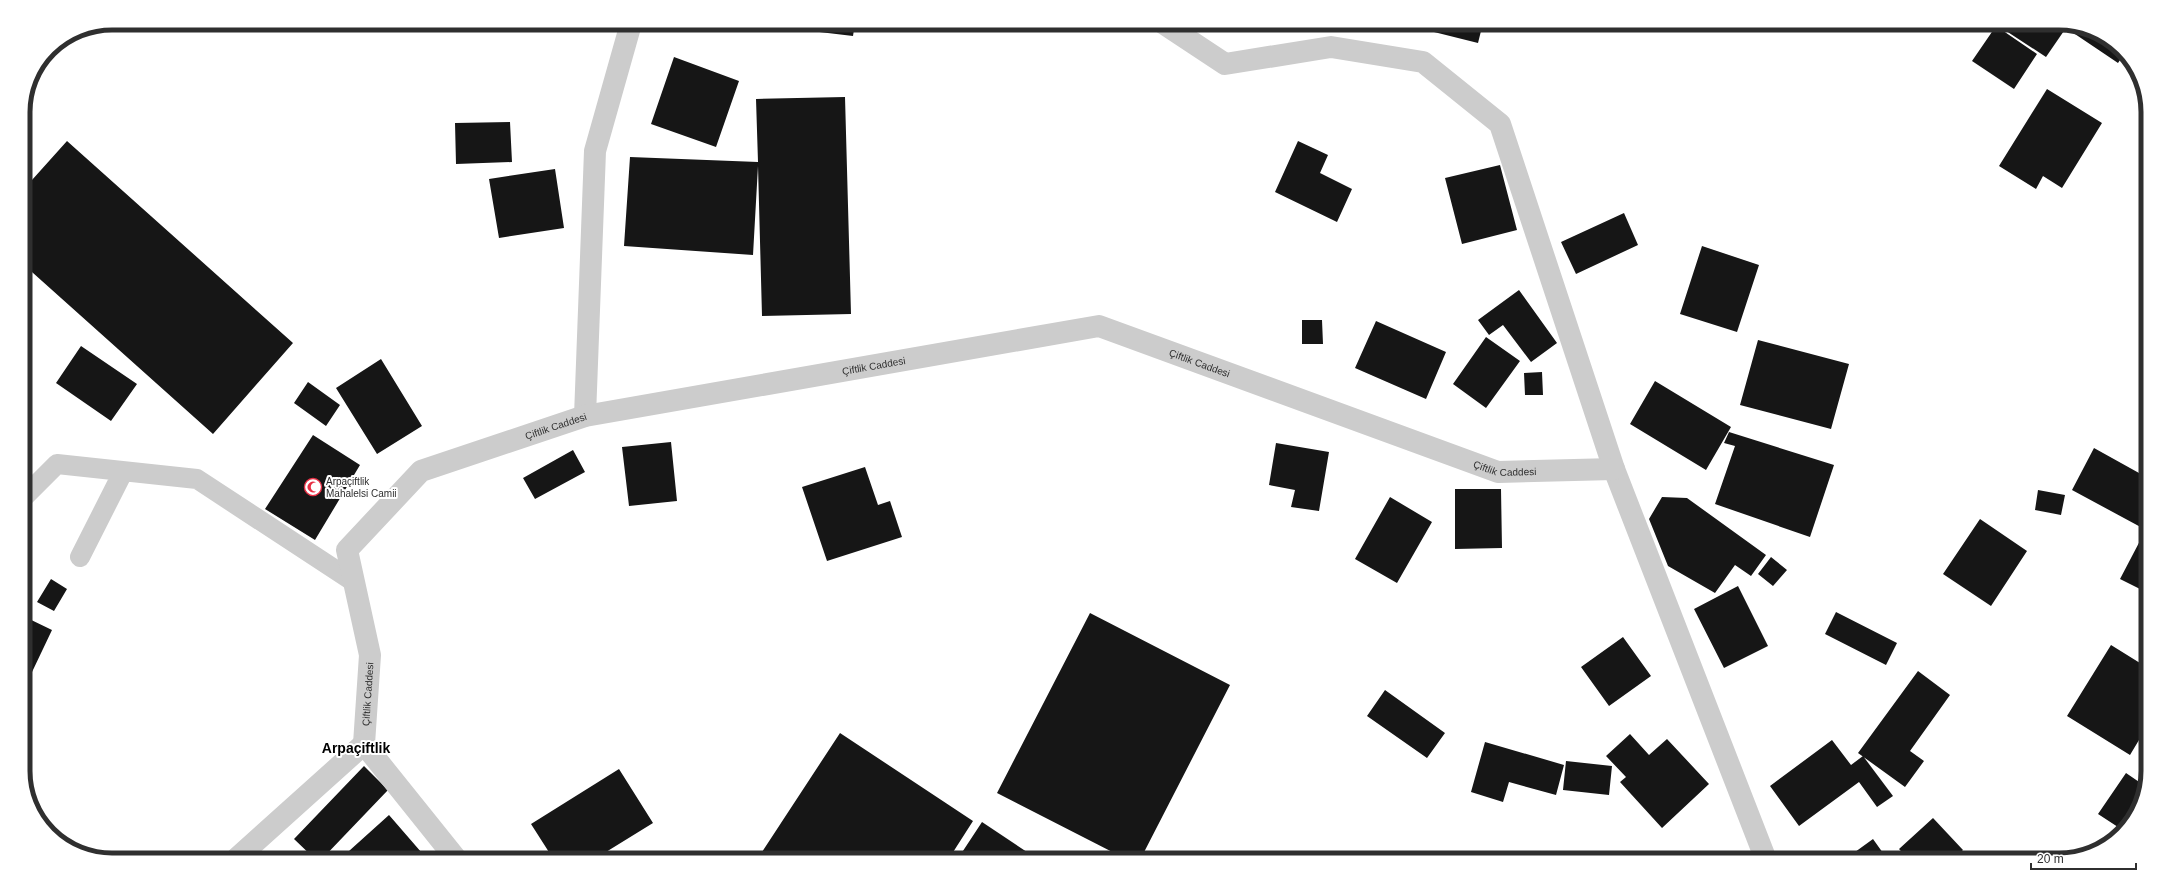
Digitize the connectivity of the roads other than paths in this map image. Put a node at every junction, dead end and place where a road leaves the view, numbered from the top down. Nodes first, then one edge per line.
1 (632, 30) edge
2 (1174, 30) edge
3 (584, 416) junction
4 (1614, 468) junction
5 (123, 472) junction
6 (30, 491) edge
7 (80, 557) dead end
8 (354, 582) junction
9 (364, 744) junction
10 (243, 853) edge
11 (451, 853) edge
12 (1763, 853) edge

1 - 3 street
2 - 4 street
3 - 4 street, Çiftlik Caddesi
3 - 8 street, Çiftlik Caddesi
4 - 12 street
5 - 6 lane
5 - 7 lane
5 - 8 lane
8 - 9 street, Çiftlik Caddesi
9 - 10 street
9 - 11 street

